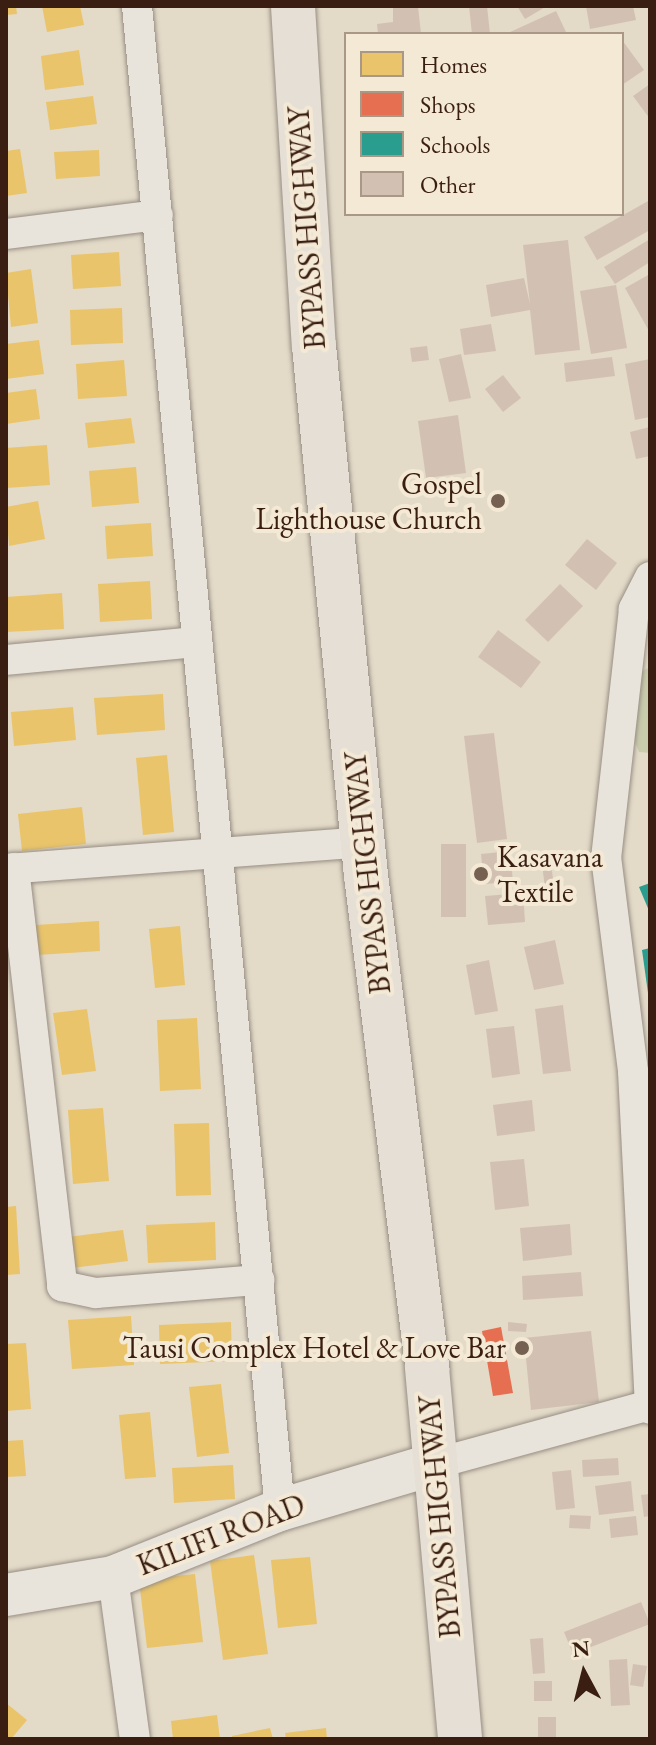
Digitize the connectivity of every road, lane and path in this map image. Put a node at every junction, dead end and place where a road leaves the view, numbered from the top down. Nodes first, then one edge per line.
1 (137, 6) edge
2 (293, 6) edge
3 (158, 215) junction
4 (6, 234) edge
5 (650, 577) edge
6 (197, 642) junction
7 (6, 660) edge
8 (364, 842) junction
9 (215, 850) junction
10 (10, 869) edge
11 (11, 904) edge
12 (20, 1074) edge
13 (259, 1280) junction
14 (649, 1407) edge
15 (434, 1464) junction
16 (280, 1510) junction
17 (113, 1577) junction
18 (6, 1595) edge
19 (135, 1739) edge
20 (460, 1739) edge

1 - 3 street
2 - 8 main road, BYPASS HIGHWAY
3 - 4 street
3 - 6 street
5 - 14 street
6 - 7 street
6 - 9 street
8 - 9 street
8 - 15 main road, BYPASS HIGHWAY
9 - 10 street
9 - 13 street
10 - 11 street
11 - 12 street
12 - 13 street
13 - 16 street
14 - 15 street
15 - 16 street, KILIFI ROAD
15 - 20 main road, BYPASS HIGHWAY
16 - 17 street, KILIFI ROAD
17 - 18 street, KILIFI ROAD
17 - 19 street

